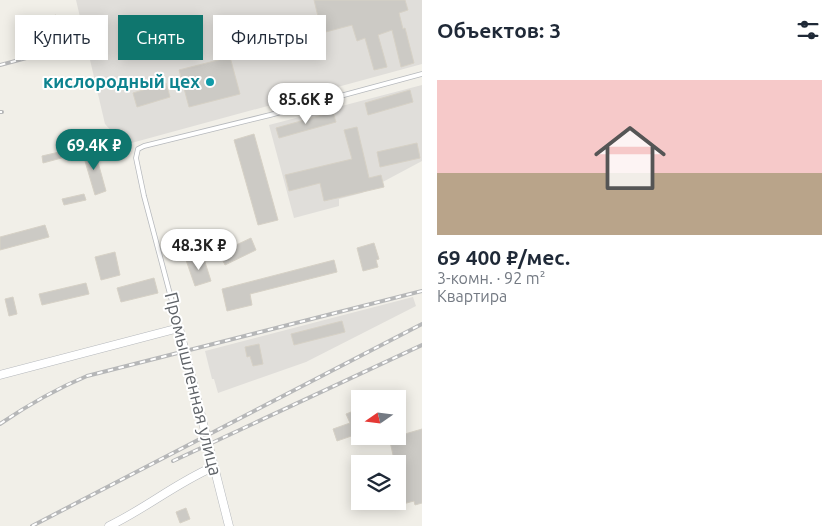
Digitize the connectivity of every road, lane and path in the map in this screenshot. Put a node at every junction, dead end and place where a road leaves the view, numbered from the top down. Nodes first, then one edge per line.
1 (422, 74) edge
2 (179, 328) junction
3 (0, 375) edge
4 (213, 467) junction
5 (109, 526) edge
6 (228, 526) edge

1 - 2 lane, Промышленная улица
2 - 3 street
2 - 4 street, Промышленная улица
4 - 5 street
4 - 6 street, Промышленная улица

